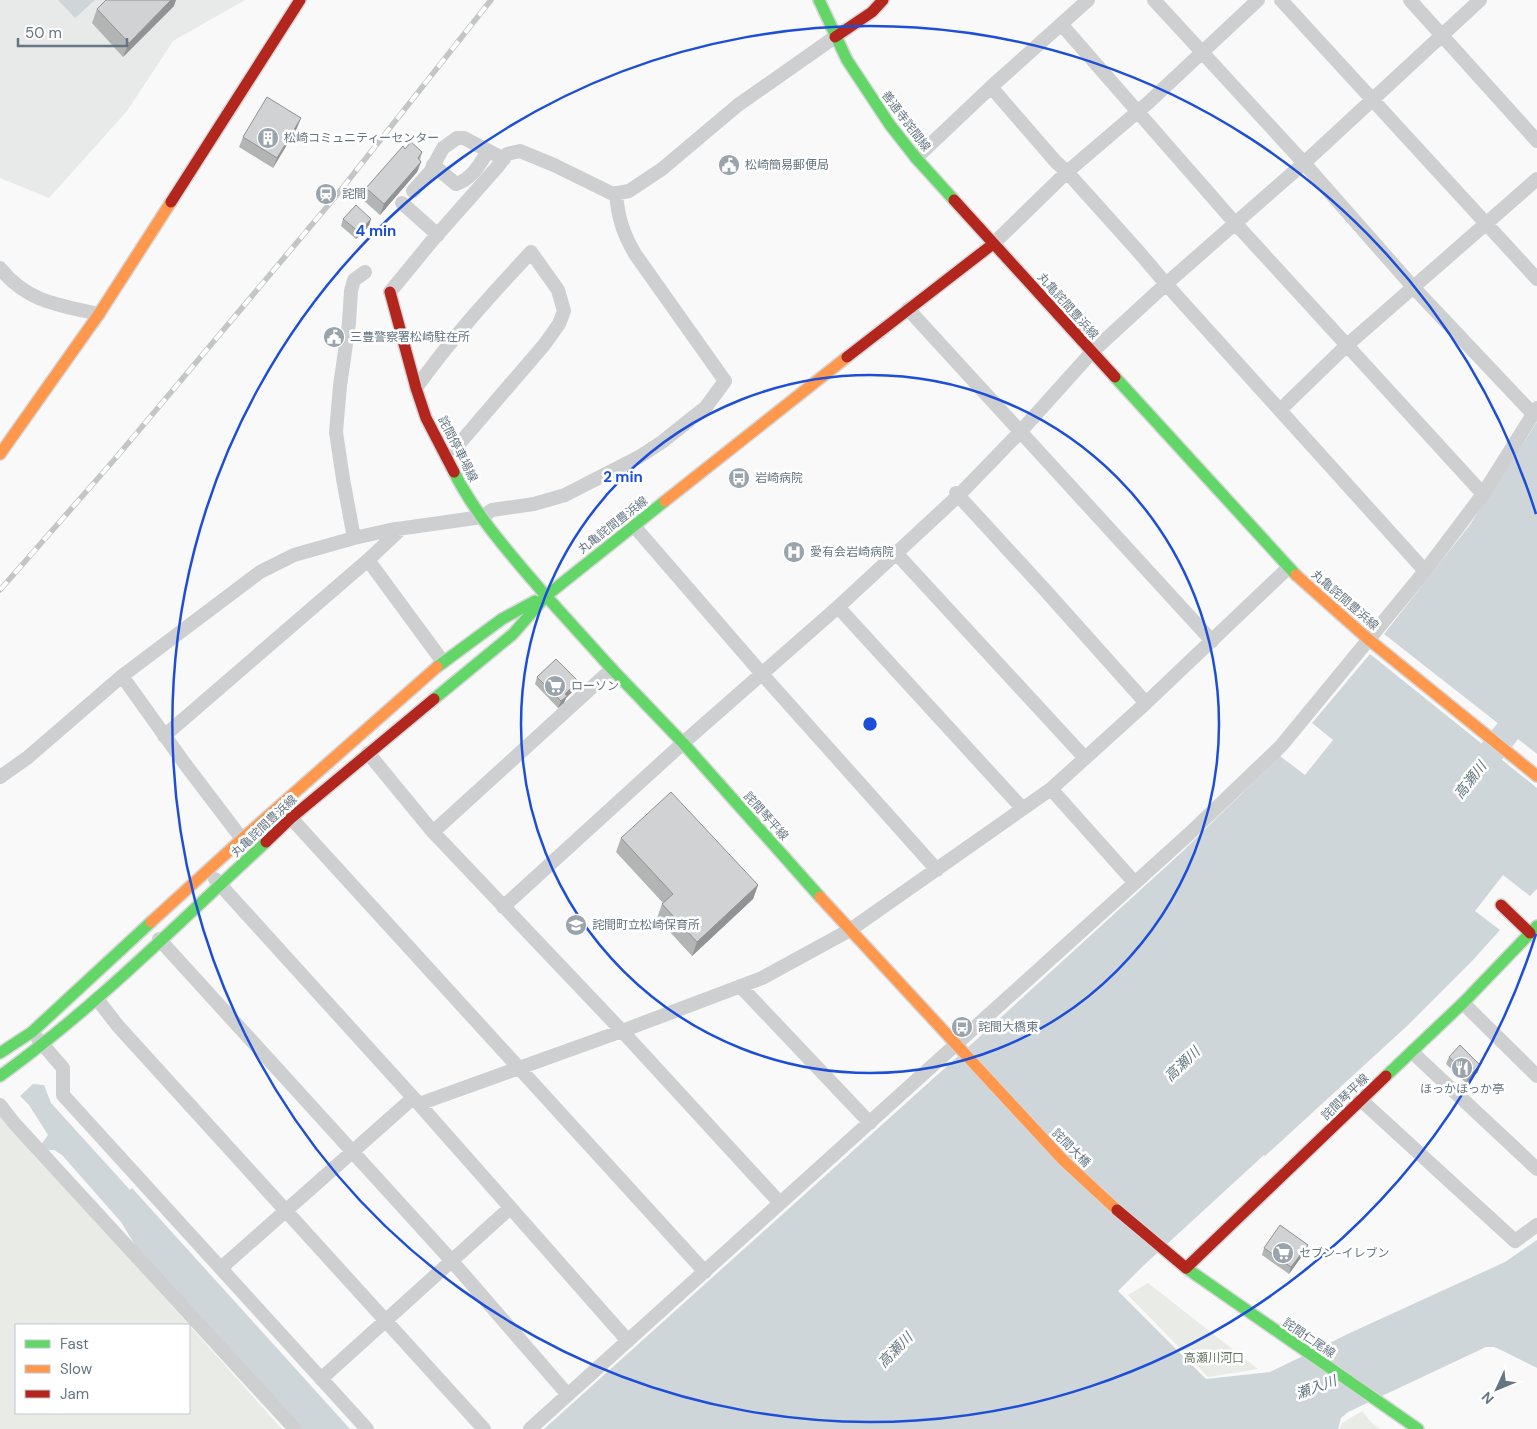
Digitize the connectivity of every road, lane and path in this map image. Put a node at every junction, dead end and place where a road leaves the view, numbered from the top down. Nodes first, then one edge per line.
1 (300, 0) edge
2 (819, 0) edge
3 (883, 0) edge
4 (1088, 0) edge
5 (1154, 0) edge
6 (1258, 0) edge
7 (1281, 0) edge
8 (1410, 0) edge
9 (1480, 0) edge
10 (1061, 24) junction
11 (1443, 36) junction
12 (835, 37) junction
13 (1202, 51) junction
14 (991, 88) junction
15 (1373, 99) junction
16 (1138, 112) junction
17 (1537, 141) edge
18 (488, 151) junction
19 (916, 158) junction
20 (504, 159) junction
21 (1304, 163) junction
22 (433, 165) junction
23 (1067, 172) junction
24 (1537, 180) edge
25 (413, 191) dead end
26 (616, 193) junction
27 (402, 204) dead end
28 (1235, 223) junction
29 (1487, 224) junction
30 (438, 234) junction
31 (993, 244) junction
32 (0, 268) edge
33 (365, 272) dead end
34 (1537, 279) edge
35 (1166, 284) junction
36 (1414, 288) junction
37 (390, 292) joint
38 (908, 309) junction
39 (99, 314) junction
40 (1346, 346) junction
41 (1092, 352) junction
42 (416, 388) junction
43 (1280, 410) junction
44 (1535, 411) edge
45 (1020, 432) junction
46 (0, 454) edge
47 (447, 458) junction
48 (1482, 494) junction
49 (957, 495) junction
50 (482, 517) junction
51 (634, 526) junction
52 (401, 529) junction
53 (354, 538) junction
54 (896, 553) junction
55 (368, 560) junction
56 (1288, 568) junction
57 (1425, 570) junction
58 (546, 596) junction
59 (838, 607) junction
60 (1368, 639) junction
61 (1212, 641) junction
62 (443, 662) junction
63 (612, 669) junction
64 (762, 674) junction
65 (122, 676) junction
66 (1146, 704) junction
67 (164, 736) junction
68 (683, 743) junction
69 (368, 753) junction
70 (1085, 758) junction
71 (1537, 776) edge
72 (0, 777) edge
73 (1051, 789) junction
74 (1022, 808) junction
75 (291, 818) junction
76 (433, 832) junction
77 (242, 839) junction
78 (937, 870) junction
79 (208, 871) junction
80 (1135, 883) junction
81 (220, 885) junction
82 (1501, 905) dead end
83 (503, 907) junction
84 (1533, 929) edge
85 (850, 930) junction
86 (159, 939) junction
87 (740, 986) junction
88 (97, 1000) junction
89 (1463, 1003) junction
90 (622, 1031) junction
91 (32, 1032) junction
92 (42, 1044) junction
93 (961, 1049) junction
94 (1412, 1052) junction
95 (0, 1053) edge
96 (518, 1068) junction
97 (0, 1076) edge
98 (1537, 1076) edge
99 (1361, 1100) junction
100 (416, 1101) junction
101 (0, 1105) edge
102 (870, 1123) junction
103 (352, 1151) junction
104 (1537, 1169) edge
105 (780, 1203) junction
106 (510, 1208) junction
107 (285, 1210) junction
108 (1537, 1225) edge
109 (451, 1260) junction
110 (221, 1268) junction
111 (1186, 1268) junction
112 (705, 1272) junction
113 (384, 1320) junction
114 (628, 1341) junction
115 (321, 1378) junction
116 (568, 1395) junction
117 (295, 1429) edge
118 (367, 1429) edge
119 (484, 1429) edge
120 (530, 1429) edge
121 (1418, 1429) edge

1 - 39 main road
2 - 12 main road, 善通寺詫間線
3 - 12 main road
4 - 10 street
5 - 13 street
6 - 13 street
7 - 15 street
8 - 11 street
9 - 11 street
10 - 14 street
10 - 16 street
11 - 15 street
11 - 17 street
12 - 19 main road, 善通寺詫間線
12 - 26 street
13 - 16 street
13 - 21 street
14 - 19 street
14 - 23 street
15 - 21 street
15 - 29 street
16 - 23 street
16 - 28 street
18 - 20 street
18 - 22 street
18 - 22 street
19 - 31 main road, 善通寺詫間線
20 - 26 street
20 - 30 street
21 - 28 street
21 - 36 street
22 - 25 street
23 - 31 street
23 - 35 street
24 - 29 street
26 - 50 street
27 - 30 street
28 - 35 street
28 - 40 street
29 - 34 street
29 - 36 street
30 - 37 street
31 - 38 main road, 丸亀詫間豊浜線
31 - 41 main road, 丸亀詫間豊浜線
32 - 39 street
33 - 53 street
35 - 41 street
35 - 43 street
36 - 40 street
36 - 44 street
37 - 42 main road, 詫間停車場線
38 - 45 street
38 - 51 main road, 丸亀詫間豊浜線
39 - 46 main road
40 - 43 street
40 - 48 street
41 - 45 street
41 - 56 main road, 丸亀詫間豊浜線
42 - 47 main road, 詫間停車場線
42 - 47 street
43 - 57 street
44 - 48 street
45 - 49 street
45 - 61 street
47 - 50 main road, 詫間停車場線
48 - 57 street
49 - 54 street
49 - 66 street
50 - 52 street
50 - 58 main road, 詫間停車場線
51 - 58 main road, 丸亀詫間豊浜線
51 - 64 street
52 - 53 street
52 - 55 street
53 - 65 street
54 - 59 street
54 - 70 street
55 - 62 street
55 - 67 street
56 - 60 main road, 丸亀詫間豊浜線
56 - 61 street
57 - 60 street
58 - 62 main road, 丸亀詫間豊浜線
58 - 63 main road, 詫間琴平線
58 - 69 main road, 丸亀詫間豊浜線
59 - 64 street
59 - 74 street
60 - 71 main road, 丸亀詫間豊浜線
60 - 80 street
61 - 66 street
62 - 77 main road, 丸亀詫間豊浜線
63 - 68 main road, 詫間琴平線
63 - 76 street
64 - 68 street
64 - 78 street
65 - 67 street
65 - 72 street
66 - 70 street
67 - 77 street
68 - 83 street
68 - 85 main road, 詫間琴平線
69 - 75 main road, 丸亀詫間豊浜線
69 - 76 street
70 - 73 street
73 - 74 street
73 - 80 street
74 - 78 street
75 - 81 main road, 丸亀詫間豊浜線
75 - 96 street
76 - 83 street
77 - 79 main road, 丸亀詫間豊浜線
78 - 85 street
79 - 81 street
79 - 91 main road, 丸亀詫間豊浜線
80 - 93 street
81 - 86 main road, 丸亀詫間豊浜線
81 - 100 street
82 - 84 main road
83 - 90 street
84 - 89 main road, 詫間琴平線
85 - 87 street
85 - 93 main road, 詫間琴平線
86 - 88 main road, 丸亀詫間豊浜線
86 - 103 street
87 - 90 street
87 - 102 street
88 - 92 main road, 丸亀詫間豊浜線
88 - 107 street
89 - 94 main road, 詫間琴平線
89 - 98 street
90 - 96 street
90 - 105 street
91 - 92 street
91 - 95 main road, 丸亀詫間豊浜線
92 - 97 main road, 丸亀詫間豊浜線
92 - 110 street
93 - 102 street
93 - 111 main road, 詫間大橋
94 - 99 main road, 詫間琴平線
94 - 104 street
96 - 100 street
96 - 112 street
99 - 108 street
99 - 111 main road, 詫間琴平線
100 - 103 street
100 - 106 street
101 - 117 street
102 - 105 street
103 - 107 street
103 - 109 street
105 - 112 street
106 - 109 street
106 - 114 street
107 - 110 street
107 - 113 street
109 - 113 street
109 - 116 street
110 - 115 street
111 - 121 main road, 詫間仁尾線
112 - 114 street
113 - 115 street
113 - 119 street
114 - 116 street
115 - 118 street
116 - 120 street

